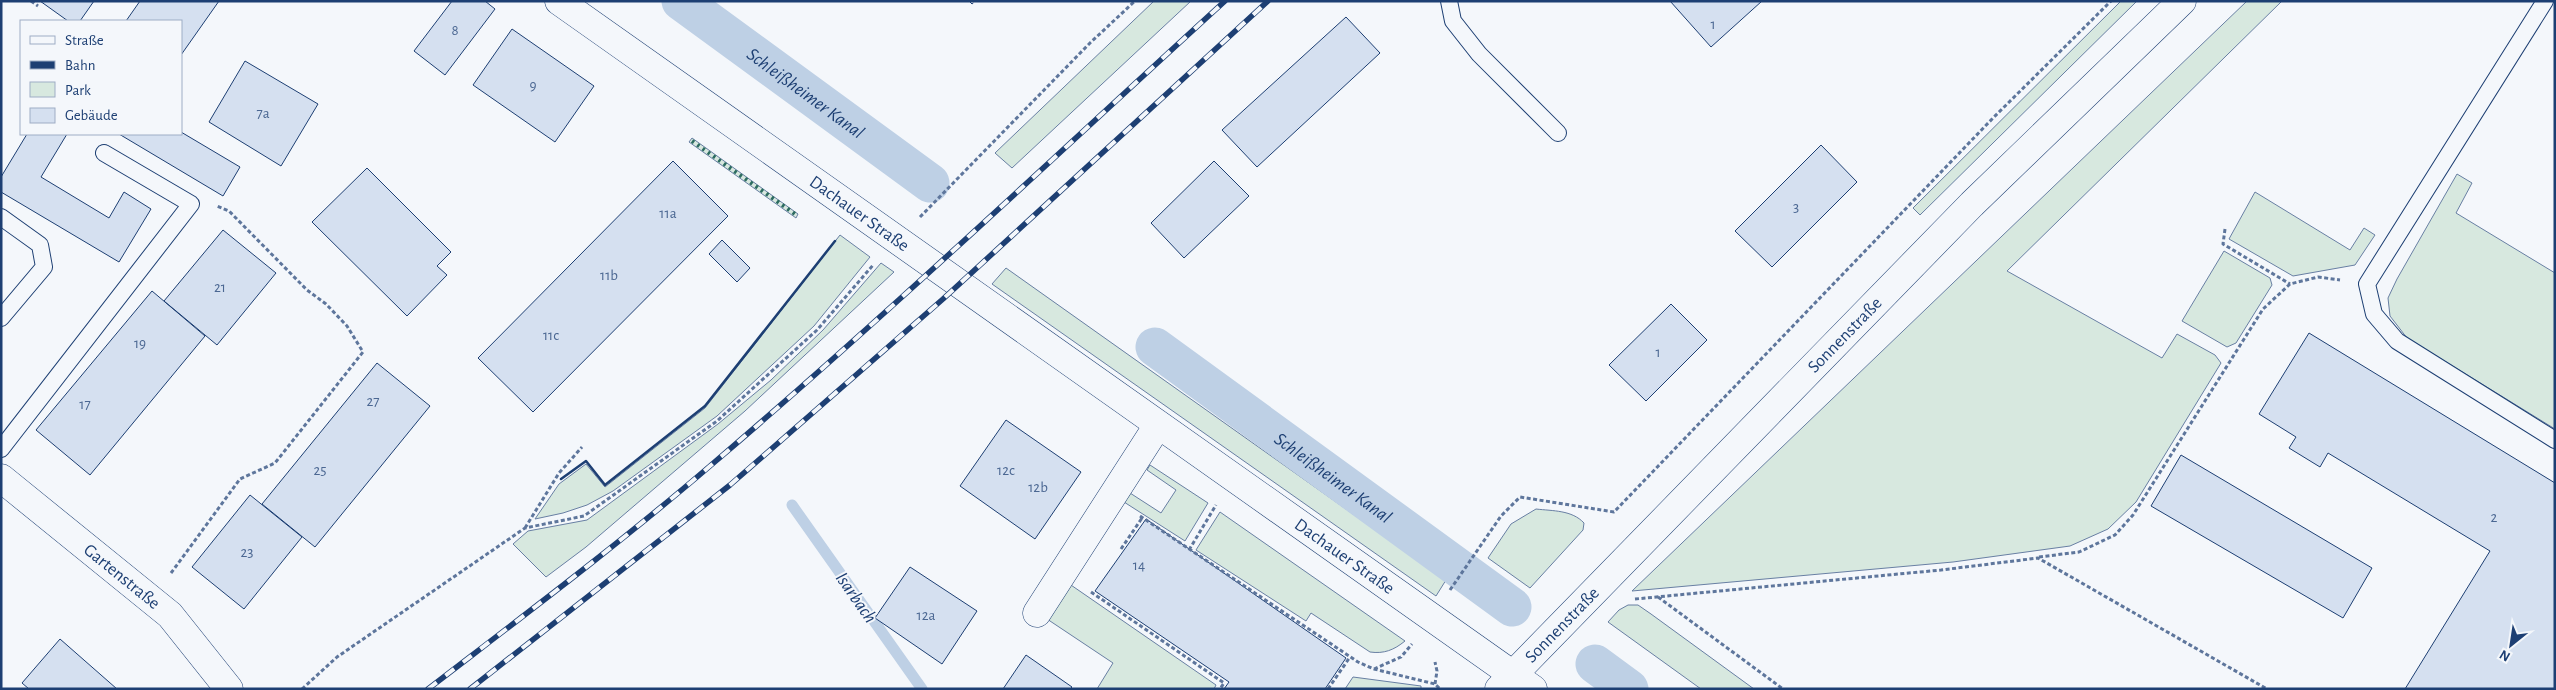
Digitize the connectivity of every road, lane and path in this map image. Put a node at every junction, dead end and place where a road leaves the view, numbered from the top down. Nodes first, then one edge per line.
1 (32, 1) edge
2 (559, 1) edge
3 (1135, 1) edge
4 (1450, 1) edge
5 (2111, 1) edge
6 (2182, 1) edge
7 (2545, 1) edge
8 (38, 6) dead end
9 (1558, 133) dead end
10 (104, 153) dead end
11 (191, 204) junction
12 (1, 217) edge
13 (919, 218) dead end
14 (2225, 229) dead end
15 (880, 257) dead end
16 (2290, 284) junction
17 (2368, 284) junction
18 (1, 318) edge
19 (1158, 425) junction
20 (2555, 440) edge
21 (582, 447) dead end
22 (1, 449) edge
23 (1, 478) edge
24 (1220, 499) dead end
25 (1136, 514) dead end
26 (525, 528) junction
27 (1189, 550) junction
28 (2038, 558) junction
29 (1086, 588) dead end
30 (1658, 597) junction
31 (1445, 598) dead end
32 (1626, 599) dead end
33 (151, 600) junction
34 (1037, 612) dead end
35 (1416, 640) dead end
36 (1350, 657) junction
37 (1374, 669) junction
38 (1515, 684) edge
39 (229, 689) edge
40 (302, 689) edge
41 (1220, 689) edge
42 (1328, 689) edge
43 (1440, 689) edge
44 (1783, 689) edge
45 (2267, 689) edge

1 - 8 path
2 - 19 main road, Dachauer Straße
3 - 13 path
4 - 9 lane
5 - 31 path
6 - 38 main road, Sonnenstraße
7 - 17 lane
10 - 11 lane
11 - 22 lane
11 - 33 path
12 - 18 lane
14 - 16 path
15 - 26 path
16 - 17 path
16 - 28 path
17 - 20 lane
19 - 34 main road
19 - 38 main road, Dachauer Straße
21 - 26 path
23 - 33 main road, Gartenstraße
24 - 27 path
25 - 27 path
26 - 40 path
27 - 36 path
28 - 30 path
28 - 45 path
29 - 41 path
30 - 32 path
30 - 44 path
33 - 39 main road, Gartenstraße
35 - 37 path
36 - 37 path
36 - 42 path
37 - 43 path

